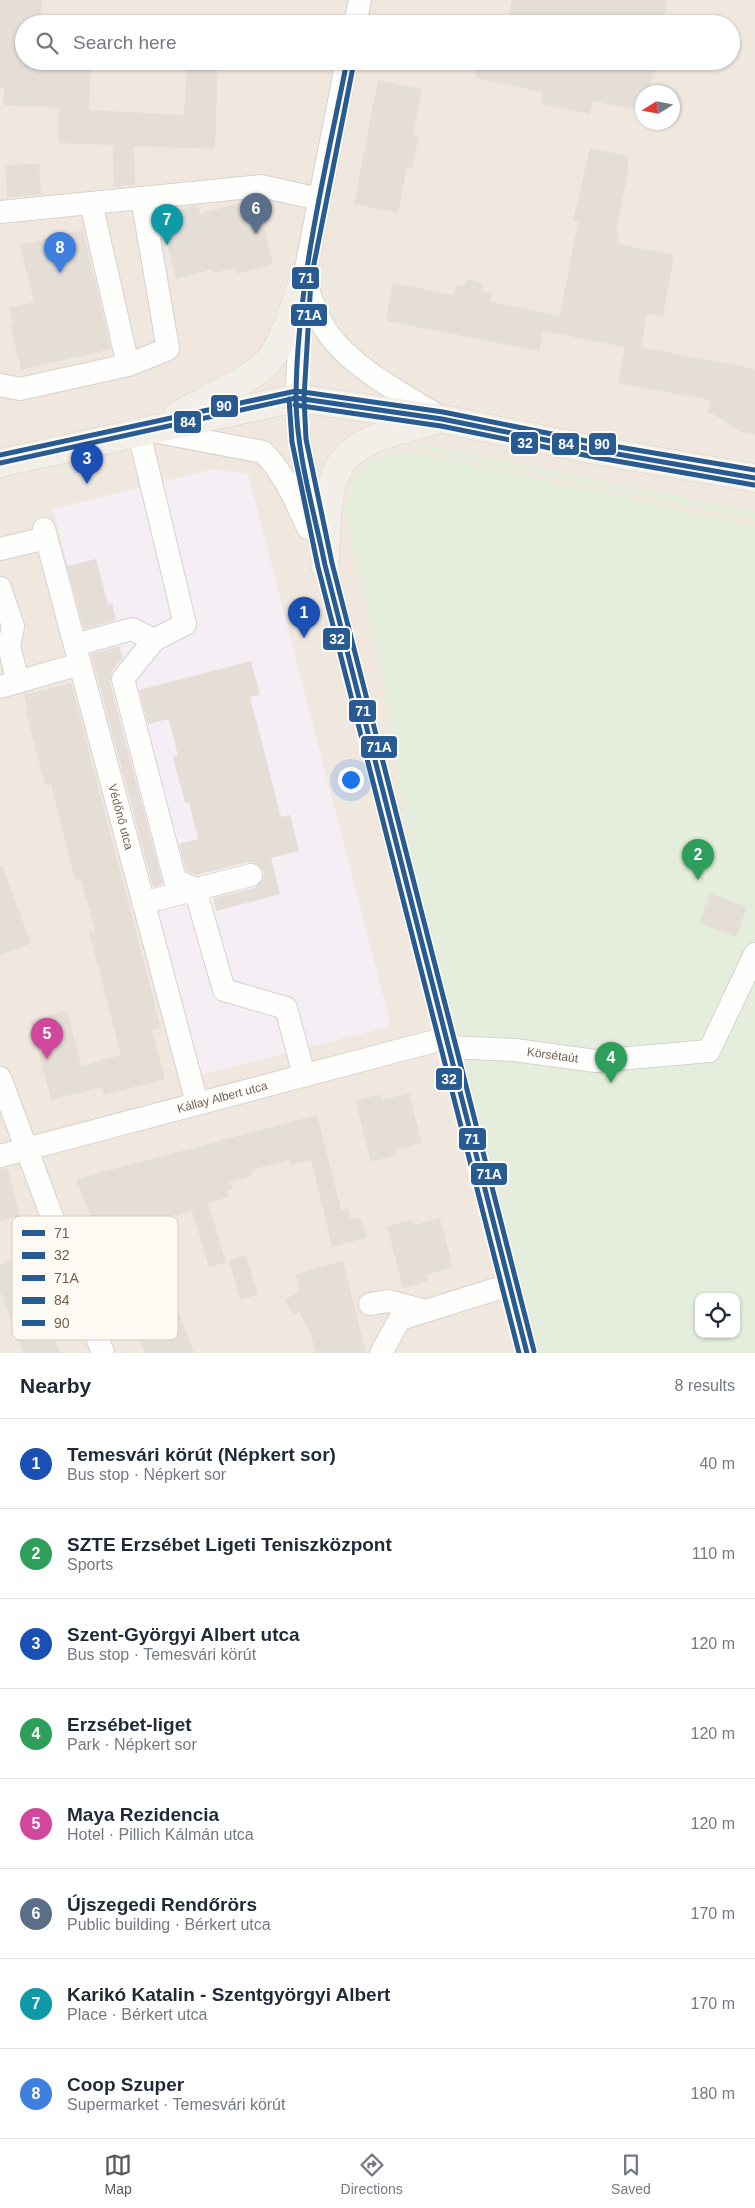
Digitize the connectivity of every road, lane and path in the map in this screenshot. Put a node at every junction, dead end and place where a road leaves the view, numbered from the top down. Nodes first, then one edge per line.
1 (360, 0) edge
2 (357, 15) edge
3 (346, 70) edge
4 (142, 198) junction
5 (319, 199) junction
6 (91, 203) junction
7 (0, 212) edge
8 (304, 278) junction
9 (128, 365) junction
10 (0, 385) edge
11 (296, 398) junction
12 (442, 419) junction
13 (145, 431) junction
14 (0, 464) edge
15 (755, 478) edge
16 (0, 549) edge
17 (325, 565) junction
18 (0, 588) edge
19 (154, 640) junction
20 (77, 655) junction
21 (9, 684) edge
22 (251, 875) dead end
23 (196, 889) junction
24 (144, 903) junction
25 (755, 954) edge
26 (447, 1043) junction
27 (304, 1075) junction
28 (0, 1078) edge
29 (197, 1103) junction
30 (26, 1150) junction
31 (0, 1156) edge
32 (51, 1216) edge
33 (509, 1285) junction
34 (370, 1304) dead end
35 (425, 1311) junction
36 (98, 1340) edge
37 (103, 1353) edge
38 (381, 1353) edge
39 (527, 1353) edge

1 - 2 street
3 - 5 street
4 - 5 street
4 - 6 street
4 - 9 street
5 - 8 street
6 - 7 street
6 - 9 street
8 - 11 street
8 - 12 street
8 - 13 main road
9 - 10 street
11 - 12 main road
11 - 13 main road
11 - 17 street
12 - 15 main road
12 - 17 main road
13 - 14 main road
13 - 17 street
13 - 19 street
16 - 20 street, Védőnő utca
17 - 26 street
18 - 21 street
19 - 20 street
19 - 23 street
20 - 21 street
20 - 24 street, Védőnő utca
22 - 23 street
23 - 24 street
23 - 27 street
24 - 29 street, Védőnő utca
25 - 26 street, Körsétaút
26 - 27 street, Kállay Albert utca
26 - 33 street
27 - 29 street, Kállay Albert utca
28 - 30 street
29 - 30 street, Kállay Albert utca
30 - 31 street, Kállay Albert utca
30 - 32 street
33 - 35 street
33 - 39 street
34 - 35 street
35 - 38 street
36 - 37 street

